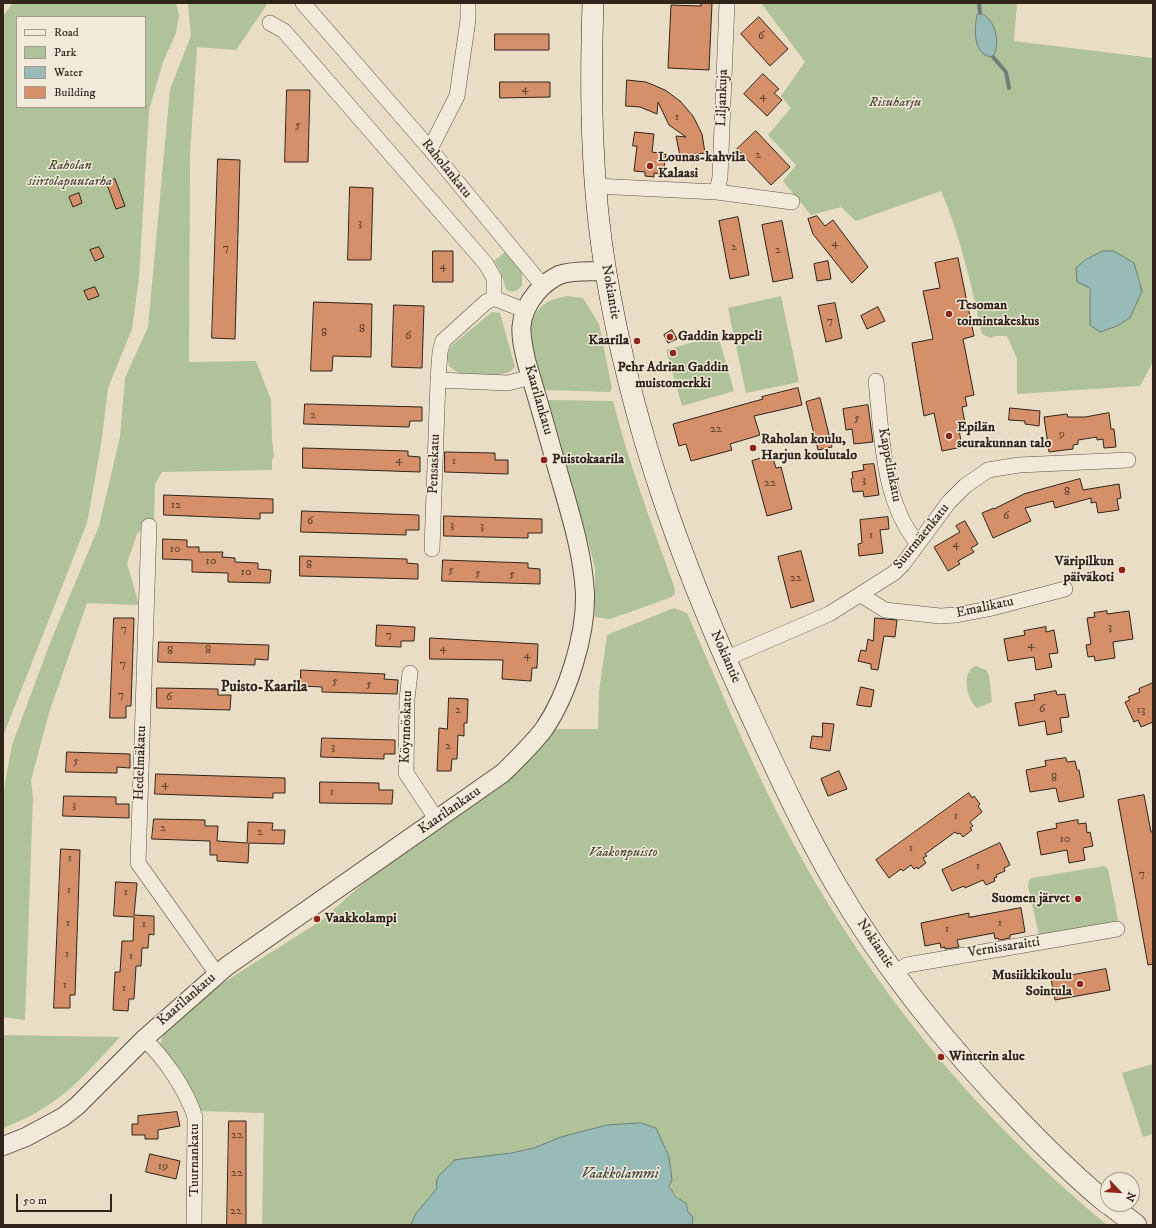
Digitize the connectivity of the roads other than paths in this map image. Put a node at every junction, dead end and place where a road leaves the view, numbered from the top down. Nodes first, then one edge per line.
1 (468, 3) edge
2 (593, 3) edge
3 (726, 3) edge
4 (305, 4) edge
5 (270, 23) dead end
6 (430, 148) junction
7 (595, 186) junction
8 (717, 192) junction
9 (792, 202) dead end
10 (606, 271) junction
11 (543, 286) junction
12 (494, 299) junction
13 (524, 310) junction
14 (531, 377) junction
15 (438, 380) junction
16 (876, 381) dead end
17 (1128, 460) dead end
18 (149, 526) dead end
19 (918, 544) junction
20 (432, 549) dead end
21 (1065, 589) dead end
22 (860, 595) junction
23 (725, 659) junction
24 (410, 673) dead end
25 (437, 820) junction
26 (1117, 929) dead end
27 (894, 973) junction
28 (217, 974) junction
29 (144, 1039) junction
30 (3, 1146) edge
31 (1100, 1197) edge
32 (1119, 1212) edge
33 (194, 1225) edge
34 (1136, 1225) edge

1 - 6 street
2 - 7 main road, Nokiantie
3 - 8 street, Liljankuja
4 - 6 street, Raholankatu
5 - 12 street
6 - 11 street, Raholankatu
7 - 8 street
7 - 10 main road, Nokiantie
8 - 9 street
10 - 11 street
10 - 23 main road, Nokiantie
11 - 13 street
12 - 13 street
12 - 15 street, Pensaskatu
13 - 14 street, Kaarilankatu
14 - 15 street
14 - 25 street, Kaarilankatu
15 - 20 street, Pensaskatu
16 - 19 street, Kappelinkatu
17 - 19 street, Suurmäenkatu
18 - 28 street, Hedelmäkatu
19 - 22 street, Suurmäenkatu
21 - 22 street, Emalikatu
22 - 23 street, Suurmäenkatu
23 - 27 main road, Nokiantie
24 - 25 street, Köynnöskatu
25 - 28 street, Kaarilankatu
26 - 27 street, Vernissaraitti
27 - 31 main road, Nokiantie
28 - 29 street, Kaarilankatu
29 - 30 street, Kaarilankatu
29 - 33 street, Tuurnankatu
32 - 34 main road, Nokiantie

